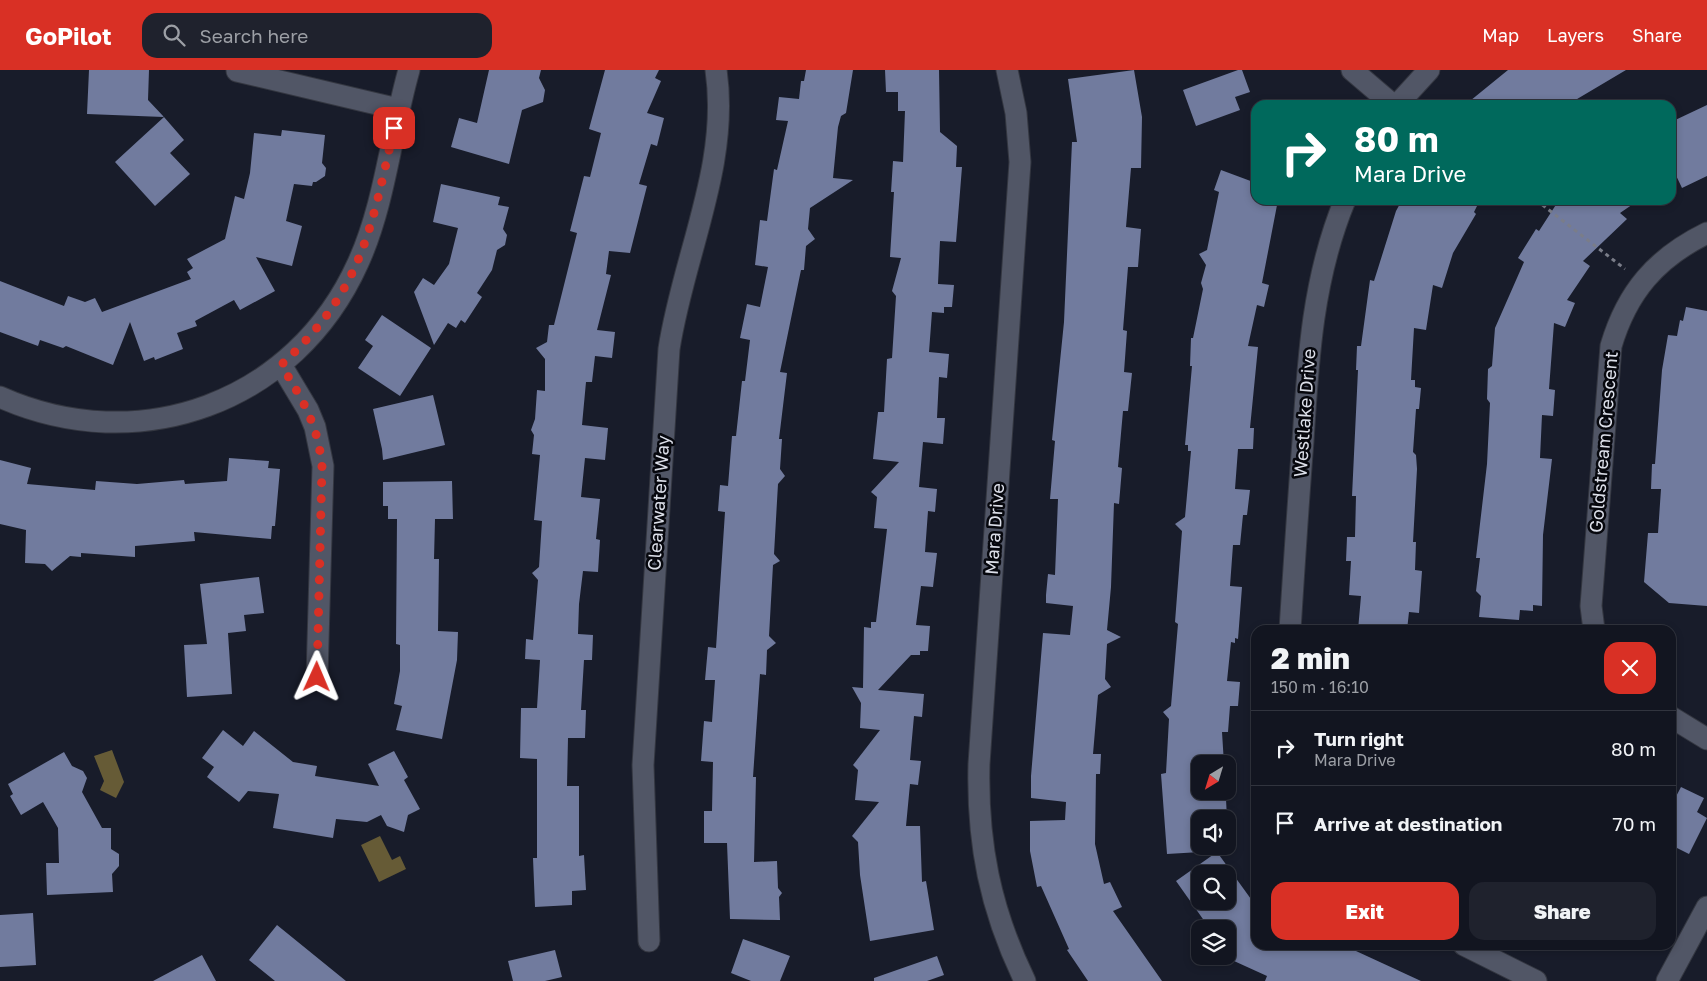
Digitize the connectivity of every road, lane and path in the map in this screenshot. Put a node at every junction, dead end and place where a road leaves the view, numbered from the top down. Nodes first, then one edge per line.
1 (410, 70) edge
2 (716, 70) edge
3 (1007, 70) edge
4 (1352, 70) edge
5 (1429, 70) edge
6 (237, 71) edge
7 (1389, 100) edge
8 (1400, 100) edge
9 (398, 109) junction
10 (1343, 205) edge
11 (1542, 205) edge
12 (1707, 233) edge
13 (1626, 270) dead end
14 (281, 365) junction
15 (0, 397) edge
16 (1290, 625) edge
17 (1593, 625) edge
18 (317, 677) dead end
19 (1676, 720) edge
20 (1707, 739) edge
21 (1707, 907) edge
22 (649, 941) dead end
23 (1474, 950) edge
24 (1025, 981) edge
25 (1536, 981) edge
26 (1667, 981) edge

1 - 9 street
2 - 22 street, Clearwater Way
3 - 24 street, Mara Drive
4 - 7 street
5 - 8 street
6 - 9 street
9 - 14 street
10 - 16 street, Westlake Drive
11 - 13 path
12 - 17 street, Goldstream Crescent
14 - 15 street
14 - 18 street
19 - 20 street
21 - 26 street
23 - 25 street

